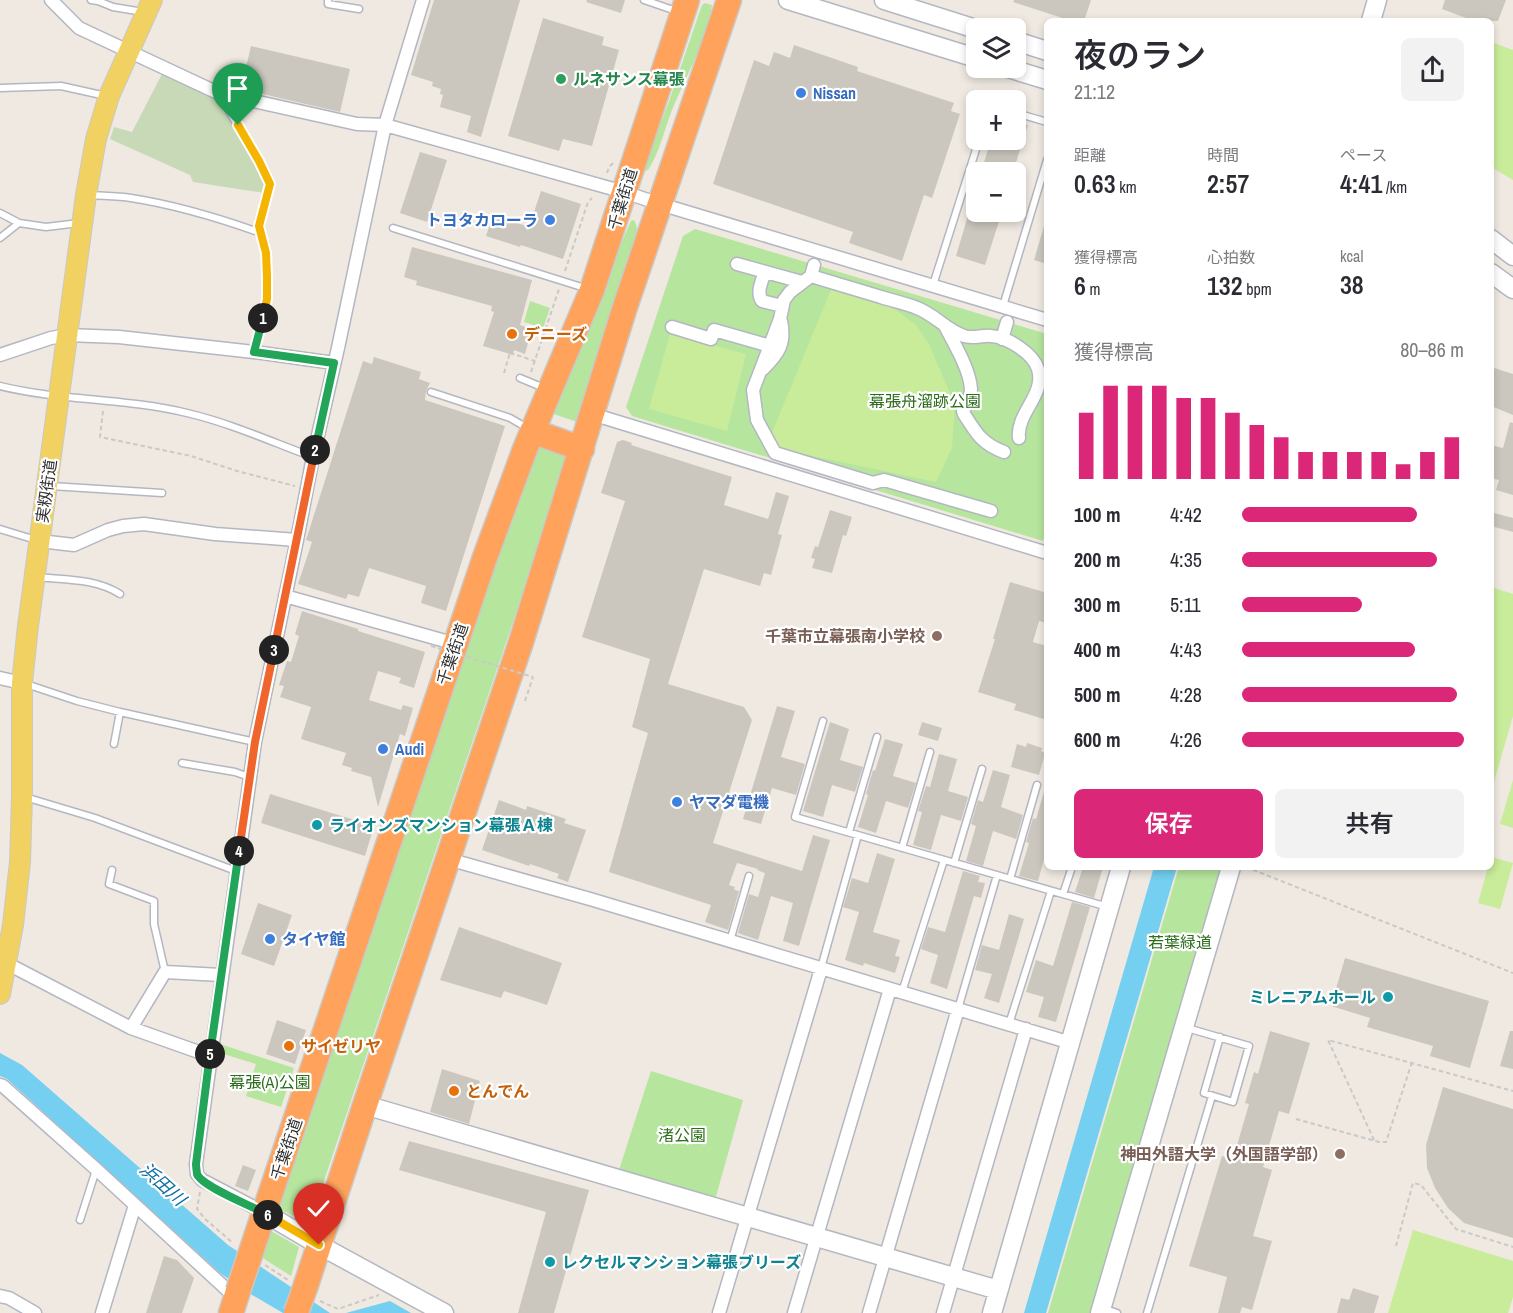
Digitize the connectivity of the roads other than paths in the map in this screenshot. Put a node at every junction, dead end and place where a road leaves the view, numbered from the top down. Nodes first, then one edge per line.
1 (51, 0) edge
2 (91, 0) edge
3 (328, 0) edge
4 (423, 0) edge
5 (644, 0) edge
6 (729, 0) edge
7 (788, 0) edge
8 (884, 0) edge
9 (1377, 0) edge
10 (149, 6) edge
11 (685, 7) edge
12 (359, 9) dead end
13 (1372, 18) edge
14 (966, 26) edge
15 (1026, 44) edge
16 (1044, 50) edge
17 (129, 51) junction
18 (966, 55) edge
19 (1026, 74) edge
20 (1044, 79) edge
21 (0, 88) edge
22 (218, 93) junction
23 (109, 96) junction
24 (1026, 116) edge
25 (1044, 121) edge
26 (385, 125) junction
27 (976, 150) edge
28 (1044, 170) edge
29 (624, 192) junction
30 (86, 195) junction
31 (660, 204) junction
32 (0, 213) edge
33 (20, 223) junction
34 (82, 223) junction
35 (393, 228) dead end
36 (261, 233) junction
37 (0, 238) edge
38 (1494, 241) edge
39 (1513, 256) edge
40 (737, 264) dead end
41 (765, 272) junction
42 (809, 274) junction
43 (1494, 275) edge
44 (933, 286) junction
45 (1513, 289) edge
46 (592, 290) junction
47 (1003, 307) junction
48 (781, 313) junction
49 (1044, 319) edge
50 (1007, 322) dead end
51 (942, 323) junction
52 (672, 327) dead end
53 (67, 335) junction
54 (967, 338) junction
55 (1002, 339) junction
56 (770, 346) junction
57 (957, 349) junction
58 (254, 352) junction
59 (0, 356) edge
60 (334, 363) junction
61 (758, 374) junction
62 (520, 378) dead end
63 (0, 386) edge
64 (549, 391) junction
65 (431, 392) dead end
66 (59, 397) junction
67 (592, 414) junction
68 (532, 431) junction
69 (1019, 438) dead end
70 (582, 449) junction
71 (1004, 452) dead end
72 (313, 457) junction
73 (47, 486) junction
74 (162, 493) dead end
75 (991, 511) dead end
76 (0, 529) edge
77 (297, 540) junction
78 (40, 541) junction
79 (1044, 552) edge
80 (35, 577) junction
81 (120, 594) dead end
82 (285, 596) junction
83 (456, 644) junction
84 (0, 678) edge
85 (22, 683) junction
86 (120, 712) junction
87 (824, 721) dead end
88 (877, 737) dead end
89 (255, 742) junction
90 (114, 744) dead end
91 (930, 752) dead end
92 (182, 763) dead end
93 (982, 769) dead end
94 (249, 777) junction
95 (1037, 785) dead end
96 (22, 796) junction
97 (849, 832) junction
98 (858, 835) junction
99 (902, 848) junction
100 (448, 859) junction
101 (944, 860) junction
102 (954, 863) junction
103 (112, 870) dead end
104 (1071, 870) edge
105 (1120, 870) edge
106 (1230, 870) edge
107 (236, 872) junction
108 (997, 875) junction
109 (749, 876) dead end
110 (1010, 879) junction
111 (1051, 891) junction
112 (1063, 894) junction
113 (1109, 908) junction
114 (730, 941) junction
115 (3, 962) edge
116 (820, 969) junction
117 (165, 972) junction
118 (221, 975) junction
119 (896, 991) junction
120 (0, 994) edge
121 (958, 1010) junction
122 (1009, 1025) junction
123 (1184, 1027) junction
124 (131, 1028) junction
125 (1026, 1029) junction
126 (1220, 1038) junction
127 (1071, 1043) junction
128 (210, 1056) junction
129 (0, 1085) edge
130 (1212, 1096) junction
131 (365, 1105) junction
132 (96, 1169) junction
133 (135, 1205) junction
134 (748, 1217) junction
135 (80, 1220) dead end
136 (252, 1231) junction
137 (817, 1237) junction
138 (319, 1245) junction
139 (885, 1257) junction
140 (953, 1277) junction
141 (998, 1290) junction
142 (0, 1296) edge
143 (235, 1301) edge
144 (1106, 1311) edge
145 (35, 1313) edge
146 (102, 1313) edge
147 (296, 1313) edge
148 (444, 1313) edge
149 (719, 1313) edge
150 (794, 1313) edge
151 (869, 1313) edge
152 (943, 1313) edge
153 (992, 1313) edge
154 (1147, 1313) edge

1 - 17 street
2 - 10 lane
3 - 12 lane
4 - 26 street
5 - 11 lane
6 - 31 highway
7 - 18 street
8 - 14 street
9 - 13 street
10 - 17 main road, 実籾街道
11 - 29 highway, 千葉街道
15 - 16 street
17 - 22 street
17 - 23 main road, 実籾街道
19 - 20 street
21 - 23 lane
22 - 26 street
22 - 36 lane
23 - 30 main road, 実籾街道
24 - 25 lane
26 - 29 street
26 - 60 street
27 - 44 lane
28 - 47 lane
29 - 31 street
29 - 46 highway, 千葉街道
30 - 34 main road, 実籾街道
30 - 36 lane
31 - 44 street
31 - 67 highway
32 - 33 lane
33 - 34 lane
33 - 37 lane
34 - 53 main road, 実籾街道
35 - 46 lane
36 - 58 lane
38 - 39 street
40 - 41 street
41 - 42 street
41 - 48 street
42 - 48 street
42 - 51 street
43 - 45 street
44 - 47 street
46 - 64 highway, 千葉街道
47 - 49 street
48 - 56 street
48 - 61 street
50 - 55 street
51 - 54 street
51 - 57 street
52 - 56 street
53 - 58 street
53 - 59 street
53 - 66 main road, 実籾街道
54 - 55 street
54 - 57 street
55 - 69 street
56 - 61 street
57 - 71 street
58 - 60 street
60 - 72 street
61 - 75 street
62 - 64 lane
63 - 66 lane
64 - 68 highway, 千葉街道
65 - 68 lane
66 - 72 lane
66 - 73 main road, 実籾街道
67 - 70 highway
67 - 79 street
68 - 70 highway
68 - 83 highway, 千葉街道
70 - 100 highway
72 - 77 street
73 - 74 lane
73 - 78 main road, 実籾街道
76 - 78 lane
77 - 78 street
77 - 82 street
78 - 80 main road, 実籾街道
80 - 81 lane
80 - 85 main road, 実籾街道
82 - 83 street
82 - 89 street
83 - 136 highway, 千葉街道
84 - 85 street
85 - 86 lane
85 - 96 main road, 実籾街道
86 - 89 lane
86 - 90 lane
87 - 97 lane
88 - 97 lane
89 - 94 street
91 - 99 lane
92 - 94 lane
93 - 102 lane
94 - 107 street
95 - 110 lane
96 - 107 lane
96 - 115 main road, 実籾街道
97 - 98 lane
98 - 99 lane
98 - 116 lane
99 - 101 lane
100 - 114 street
100 - 131 highway
101 - 102 lane
101 - 119 lane
102 - 108 lane
103 - 117 lane
104 - 112 lane
105 - 113 street
106 - 123 street
107 - 118 street
108 - 110 lane
108 - 121 lane
109 - 114 lane
110 - 111 lane
111 - 112 lane
111 - 122 lane
112 - 113 lane
113 - 127 street
114 - 116 street
115 - 120 main road, 実籾街道
115 - 124 street
116 - 119 street
116 - 134 street
117 - 118 street
117 - 124 street
118 - 128 street
119 - 121 street
119 - 137 street
121 - 122 street
121 - 139 street
122 - 125 street
123 - 126 lane
123 - 144 street
124 - 128 street
125 - 127 street
125 - 140 street
126 - 130 lane
126 - 130 lane
127 - 141 street
128 - 136 street
129 - 132 street
130 - 154 lane
131 - 134 street
131 - 138 highway
132 - 133 street
132 - 135 lane
133 - 143 street
133 - 146 street
134 - 137 street
134 - 149 street
136 - 138 street
136 - 143 highway, 千葉街道, bridge
137 - 139 street
137 - 150 street
138 - 147 highway, bridge
138 - 148 street
139 - 140 street
139 - 151 street
140 - 141 street
140 - 152 street
141 - 153 street
142 - 145 street

